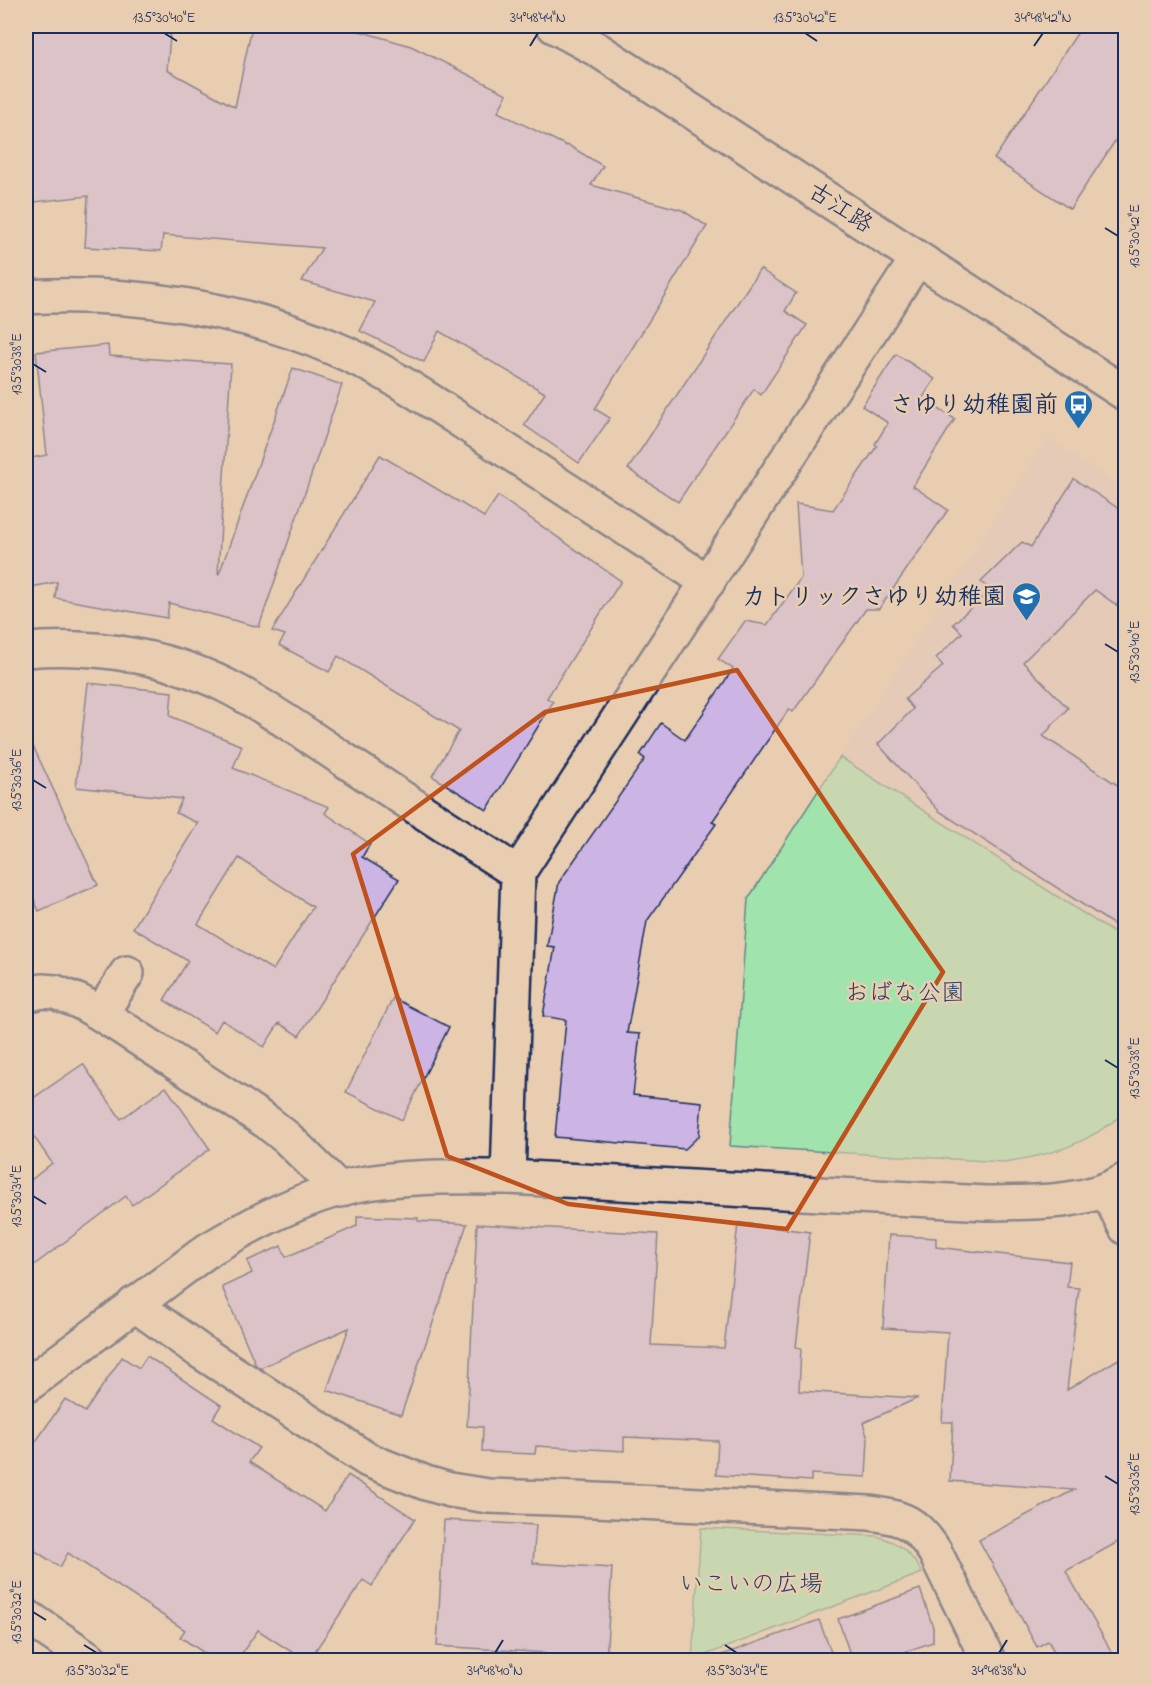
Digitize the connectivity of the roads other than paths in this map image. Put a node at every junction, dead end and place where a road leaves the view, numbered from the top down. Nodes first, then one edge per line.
1 (554, 26) edge
2 (918, 259) junction
3 (26, 297) edge
4 (1125, 394) edge
5 (708, 582) junction
6 (26, 650) edge
7 (518, 873) junction
8 (127, 973) dead end
9 (26, 995) edge
10 (101, 1014) junction
11 (508, 1177) junction
12 (1116, 1185) edge
13 (340, 1190) junction
14 (1125, 1228) edge
15 (134, 1304) junction
16 (26, 1386) edge
17 (26, 1616) edge
18 (91, 1660) edge
19 (988, 1660) edge

1 - 2 street, 古江路
2 - 4 street, 古江路
2 - 5 street
3 - 5 street
5 - 7 street
6 - 7 street
7 - 11 street
8 - 10 street
9 - 10 street
10 - 13 street
11 - 12 street
11 - 13 street
12 - 14 street
13 - 15 street
15 - 16 street
15 - 19 street
17 - 18 street

